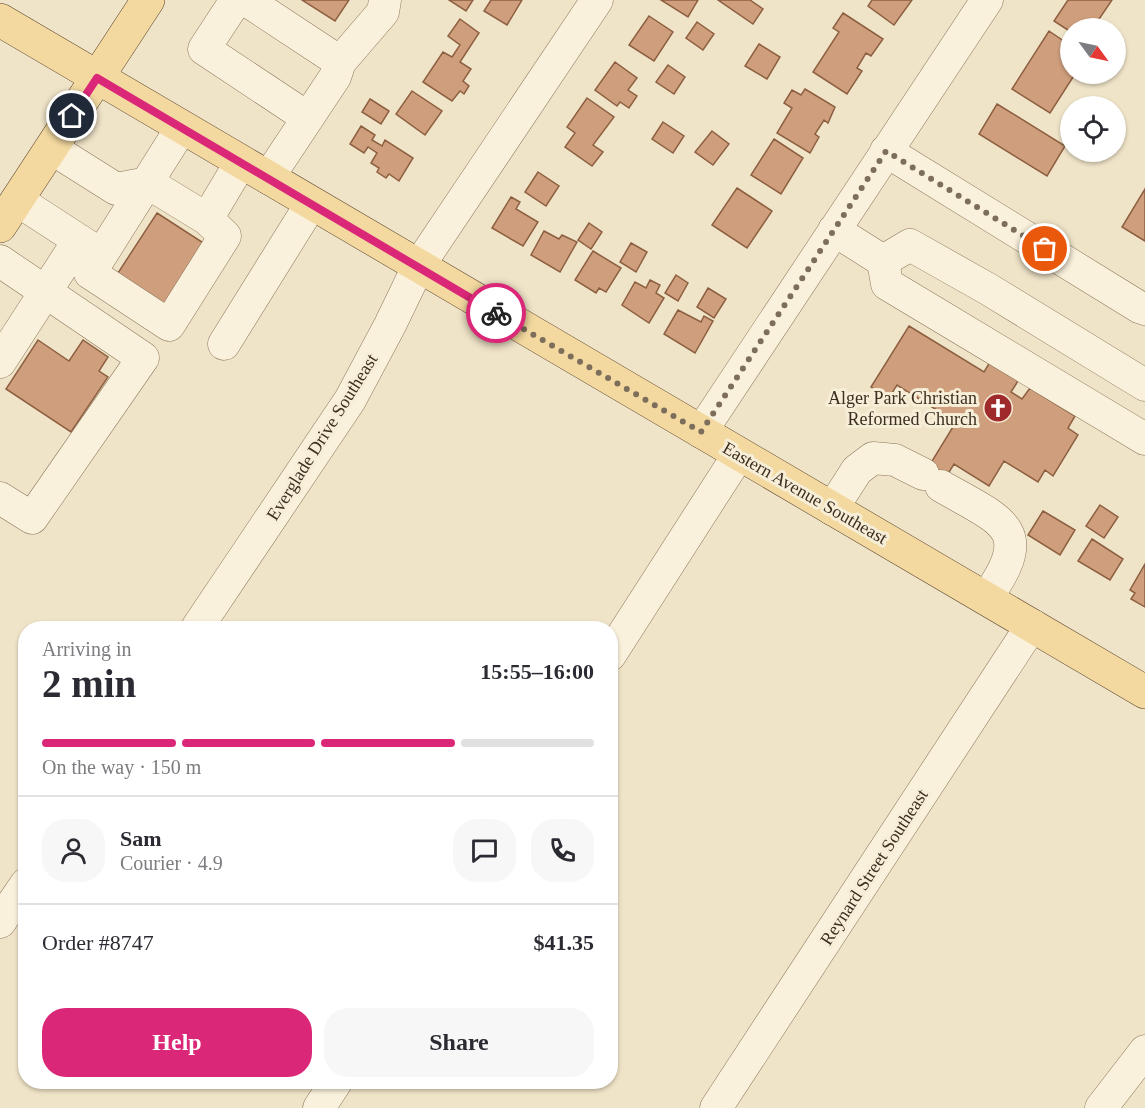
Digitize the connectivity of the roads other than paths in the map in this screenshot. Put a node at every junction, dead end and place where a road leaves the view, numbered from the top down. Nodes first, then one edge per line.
1 (148, 0) edge
2 (236, 0) edge
3 (246, 0) edge
4 (385, 0) edge
5 (597, 0) edge
6 (987, 0) edge
7 (0, 20) edge
8 (340, 62) junction
9 (97, 78) junction
10 (308, 118) junction
11 (182, 127) junction
12 (51, 147) junction
13 (886, 151) junction
14 (254, 170) junction
15 (148, 183) junction
16 (311, 204) junction
17 (9, 213) edge
18 (207, 219) junction
19 (834, 230) junction
20 (90, 248) junction
21 (0, 261) edge
22 (883, 261) junction
23 (418, 267) junction
24 (46, 292) junction
25 (1145, 309) edge
26 (224, 344) dead end
27 (0, 362) edge
28 (1145, 385) edge
29 (701, 432) junction
30 (1145, 439) edge
31 (739, 454) junction
32 (0, 498) edge
33 (832, 509) junction
34 (986, 598) junction
35 (202, 621) edge
36 (1032, 625) junction
37 (618, 642) edge
38 (1145, 692) edge
39 (18, 896) edge
40 (0, 922) edge
41 (1145, 1051) edge
42 (331, 1089) edge
43 (319, 1108) edge
44 (716, 1108) edge
45 (1101, 1108) edge

1 - 9 main road
2 - 10 street
3 - 8 street
4 - 8 street
5 - 23 street, Everglade Drive Southeast
6 - 13 street
7 - 9 main road, Eastern Avenue Southeast
8 - 10 street
9 - 11 main road, Eastern Avenue Southeast
9 - 12 main road
10 - 14 street
11 - 14 main road, Eastern Avenue Southeast
11 - 15 street
12 - 15 street
12 - 17 main road
13 - 19 street
13 - 25 street
14 - 16 main road, Eastern Avenue Southeast
14 - 18 street
15 - 18 street
15 - 20 street
16 - 23 main road, Eastern Avenue Southeast
16 - 26 street
17 - 20 street
18 - 20 street
19 - 22 street
19 - 29 street
20 - 24 street
21 - 24 street
22 - 28 street
22 - 30 street
23 - 29 main road, Eastern Avenue Southeast
23 - 35 street, Everglade Drive Southeast
24 - 27 street
24 - 32 street
29 - 31 main road, Eastern Avenue Southeast
31 - 33 main road, Eastern Avenue Southeast
31 - 37 street
33 - 34 main road, Eastern Avenue Southeast
33 - 34 street
34 - 36 main road, Eastern Avenue Southeast
36 - 38 main road, Eastern Avenue Southeast
36 - 44 street, Reynard Street Southeast
39 - 40 street
41 - 45 street
42 - 43 street

